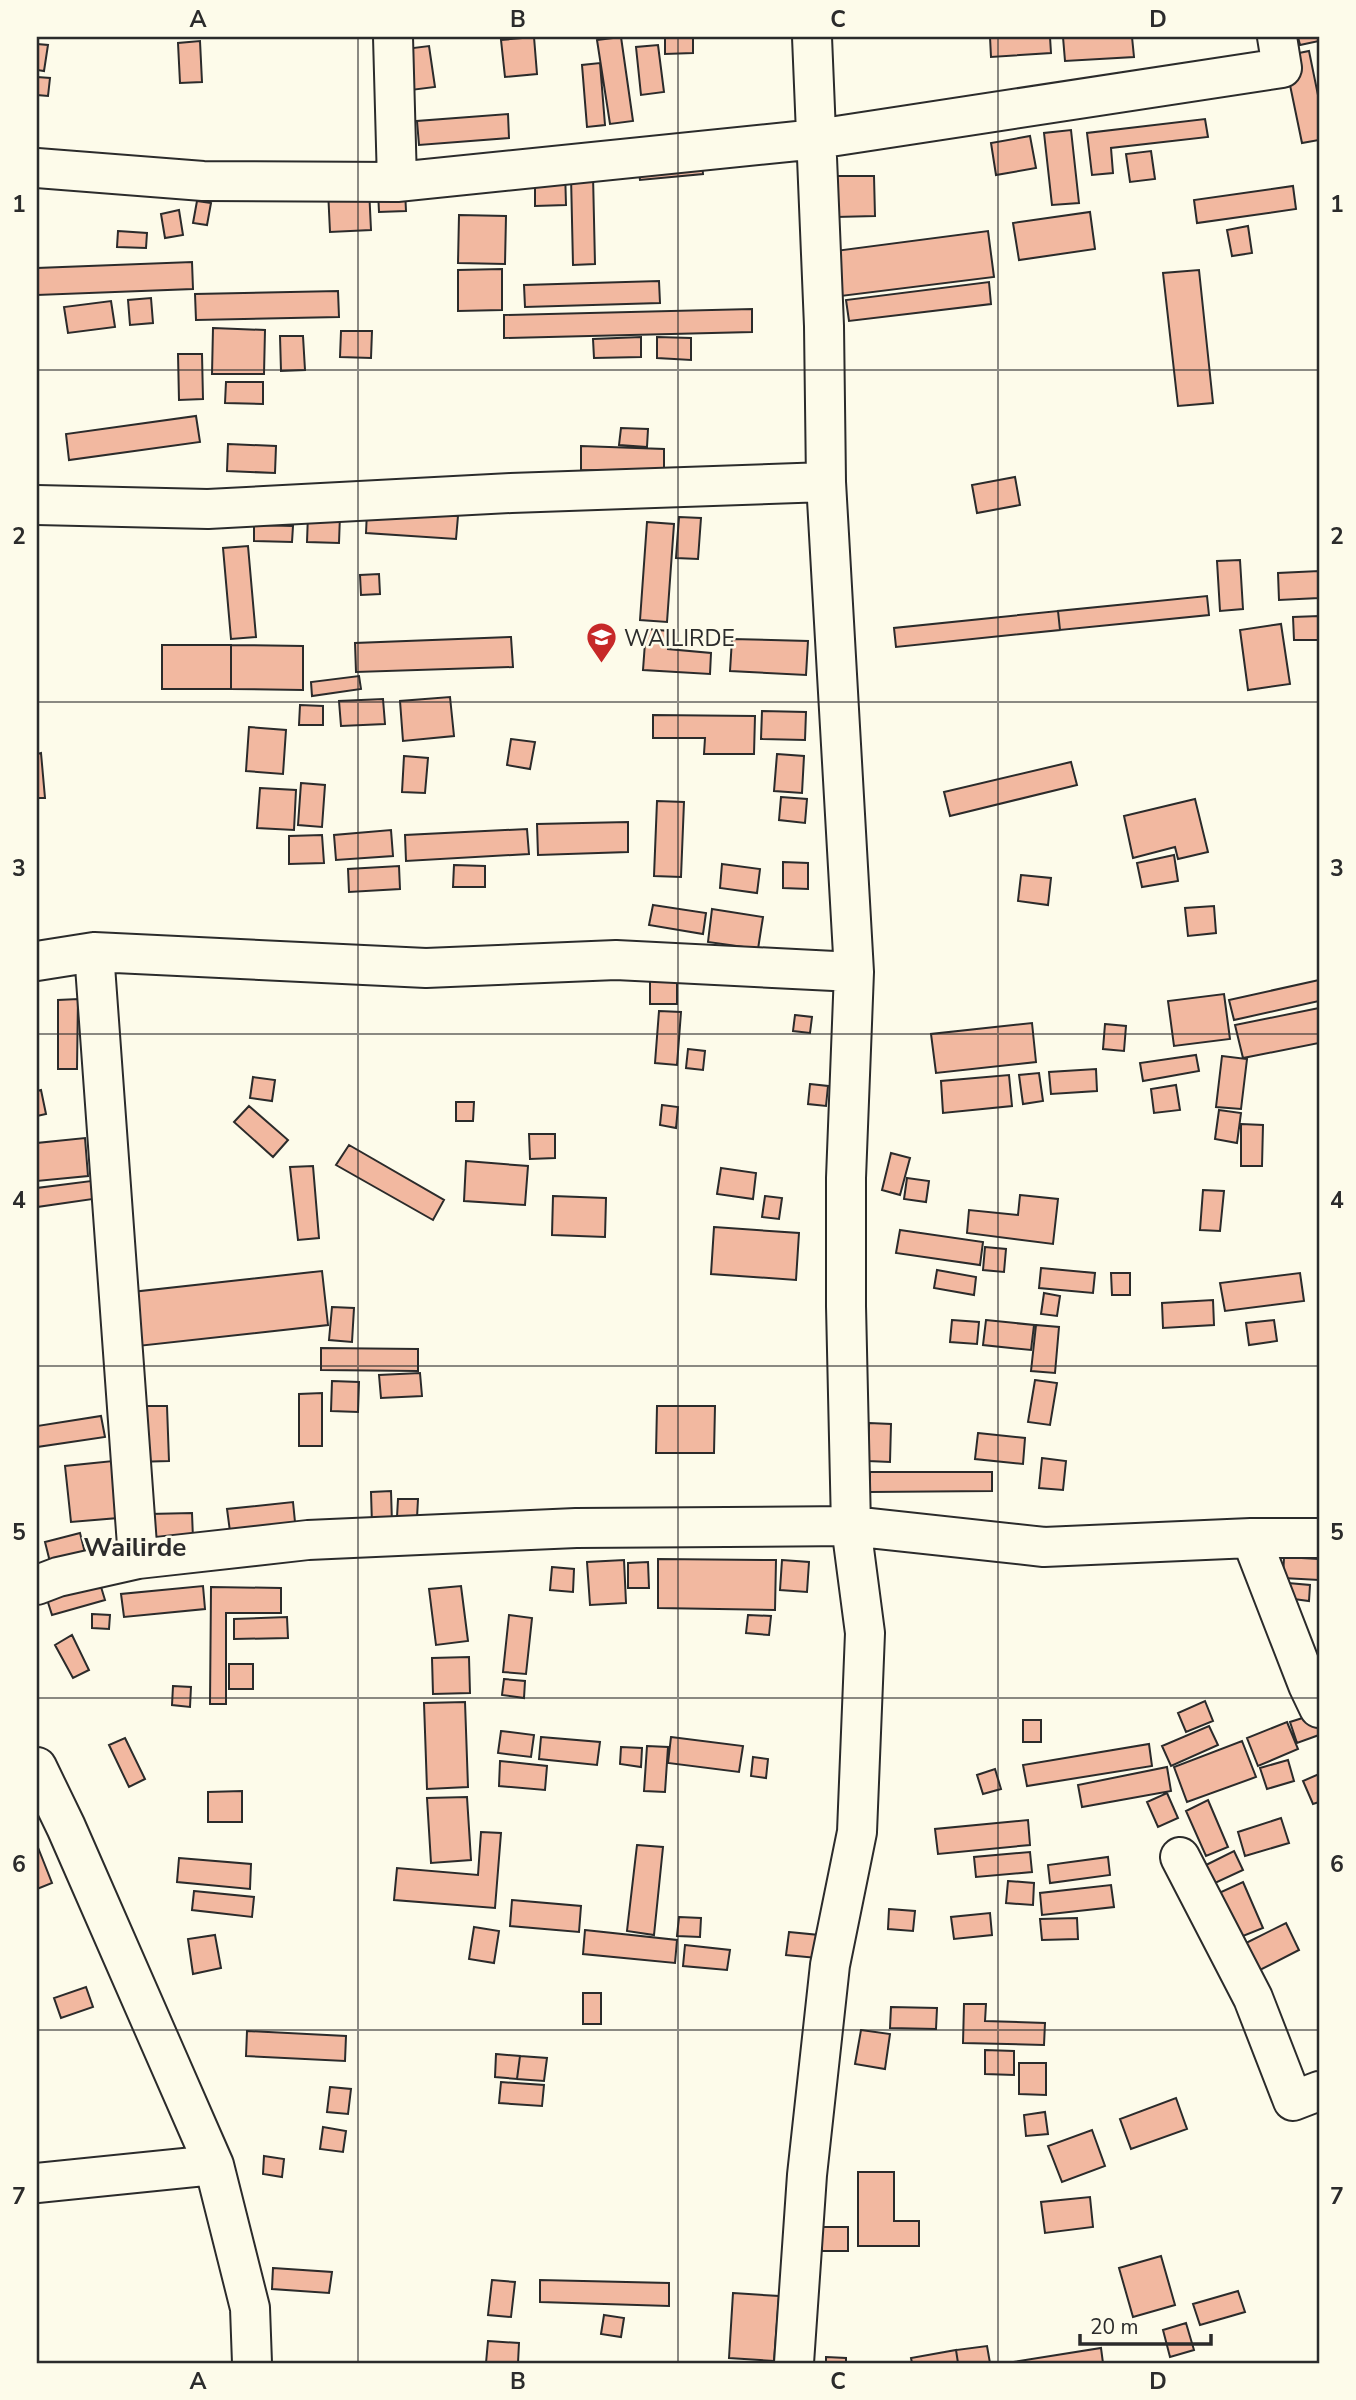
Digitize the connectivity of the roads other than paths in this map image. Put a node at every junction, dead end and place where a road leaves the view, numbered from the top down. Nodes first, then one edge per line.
1 (393, 37) edge
2 (812, 37) edge
3 (1277, 37) edge
4 (817, 139) junction
5 (37, 168) edge
6 (397, 182) junction
7 (826, 482) junction
8 (37, 505) edge
9 (94, 952) junction
10 (37, 961) edge
11 (854, 972) junction
12 (851, 1526) junction
13 (1251, 1538) junction
14 (1319, 1538) edge
15 (138, 1559) junction
16 (37, 1585) edge
17 (1319, 1707) edge
18 (37, 1767) edge
19 (1180, 1857) dead end
20 (1319, 2091) edge
21 (214, 2165) junction
22 (37, 2183) edge
23 (252, 2363) edge
24 (794, 2363) edge

1 - 6 street
2 - 4 street
3 - 4 street
4 - 6 street
4 - 7 street
5 - 6 street
7 - 8 street
7 - 11 street
9 - 10 street
9 - 11 street
9 - 15 street
11 - 12 street
12 - 13 street
12 - 15 street
12 - 24 street
13 - 14 street
13 - 17 street
15 - 16 street
18 - 21 street
19 - 20 street
21 - 22 street
21 - 23 street

